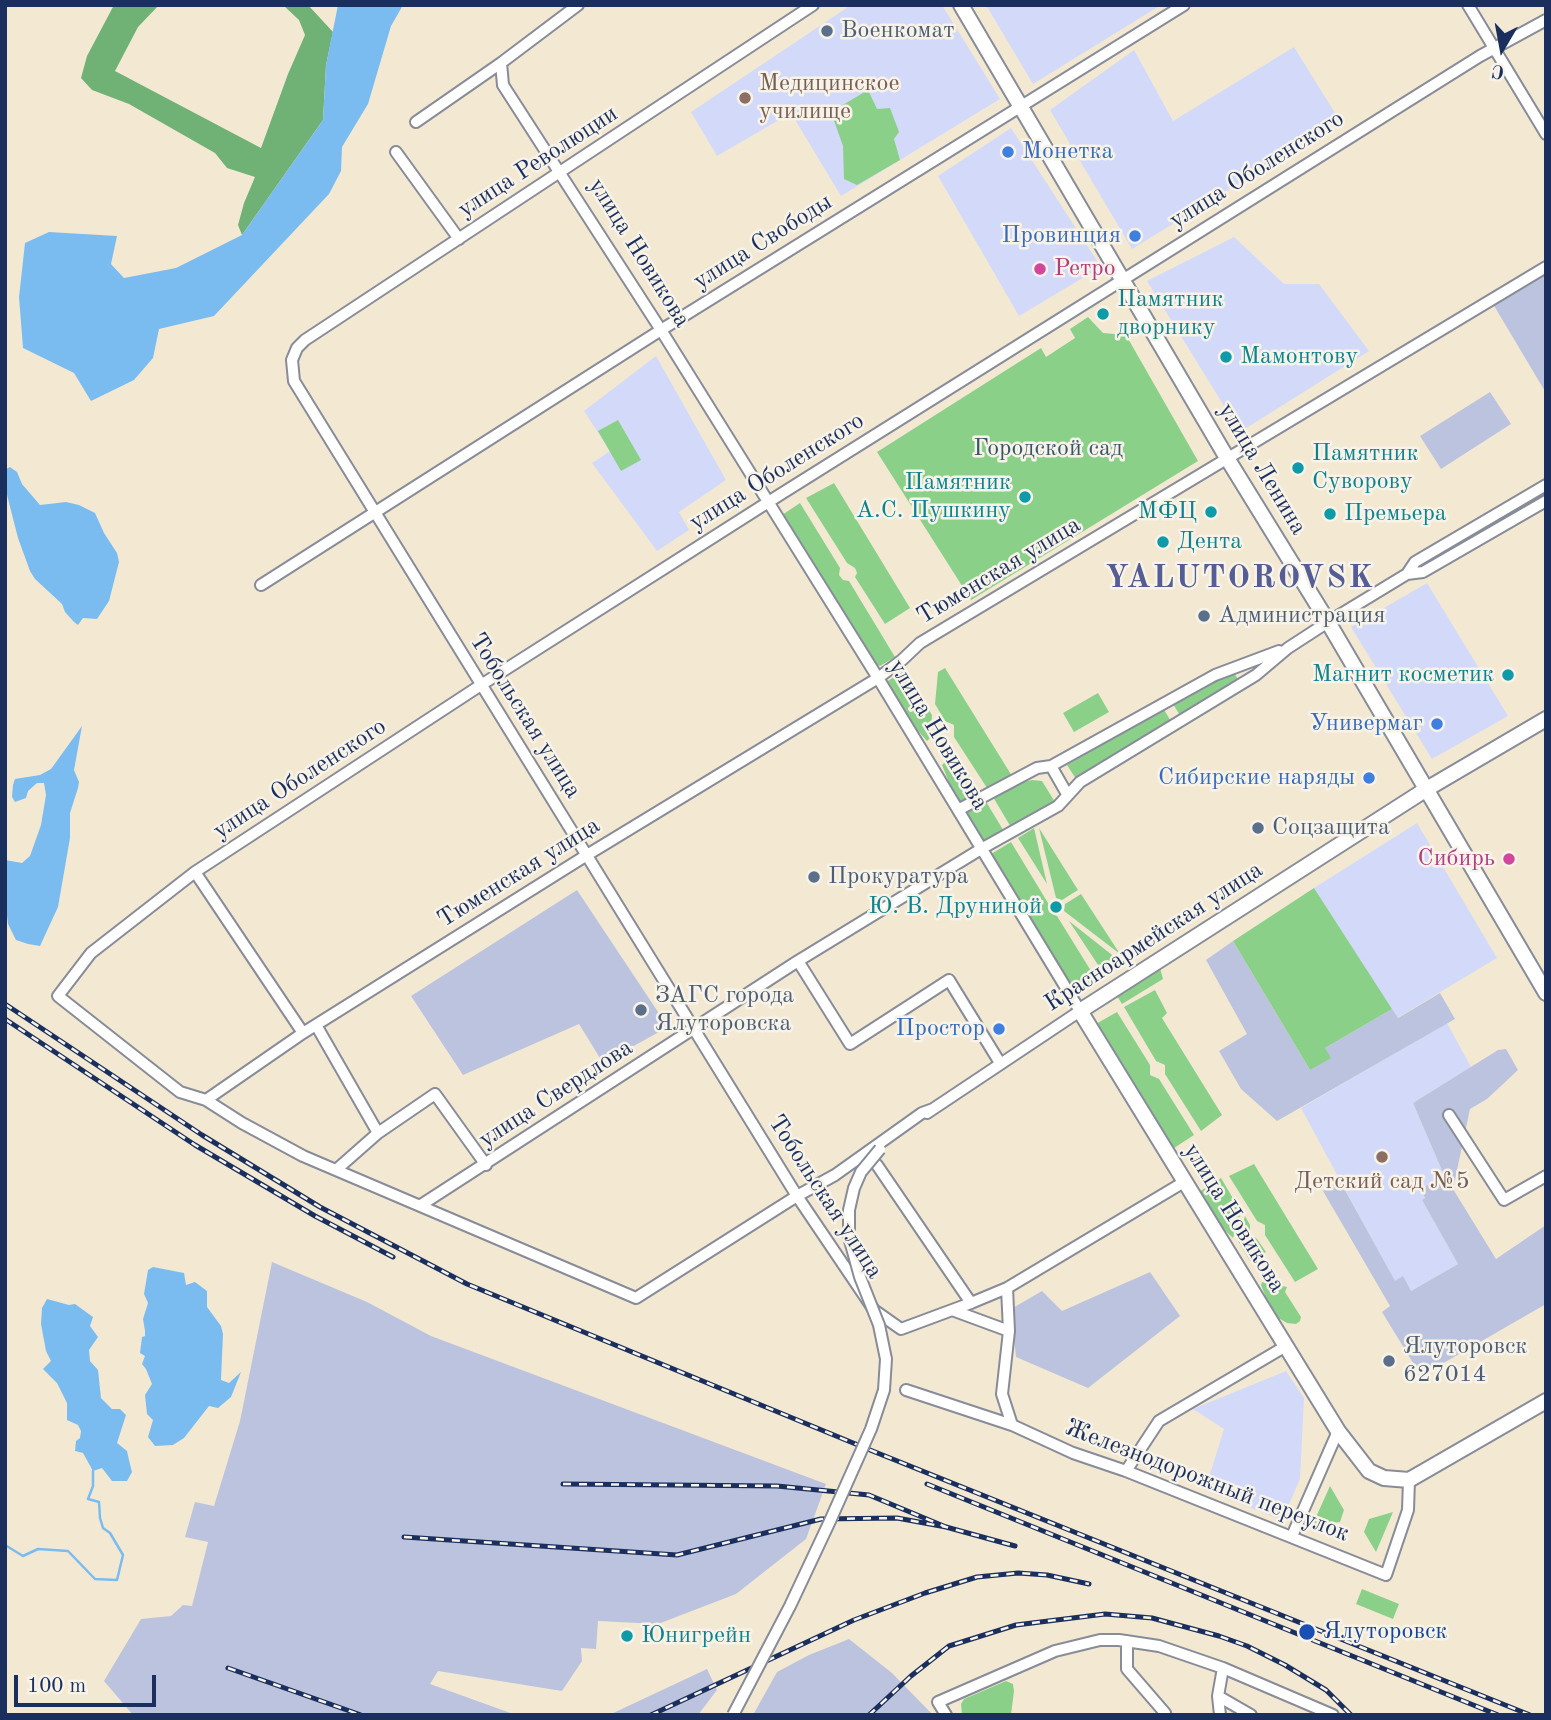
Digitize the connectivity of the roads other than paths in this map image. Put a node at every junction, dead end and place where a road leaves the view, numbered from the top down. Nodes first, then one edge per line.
1 (578, 5) edge
2 (813, 5) edge
3 (961, 5) edge
4 (1184, 5) edge
5 (1468, 5) edge
6 (1546, 20) edge
7 (1494, 48) junction
8 (501, 63) junction
9 (1021, 105) junction
10 (416, 122) dead end
11 (1546, 134) edge
12 (396, 152) dead end
13 (561, 173) junction
14 (459, 239) junction
15 (1546, 267) edge
16 (1122, 279) junction
17 (661, 330) junction
18 (292, 360) joint
19 (1227, 458) junction
20 (1545, 487) edge
21 (1546, 502) edge
22 (767, 503) junction
23 (373, 514) junction
24 (1472, 529) junction
25 (1479, 540) junction
26 (1407, 574) junction
27 (261, 585) dead end
28 (1328, 622) junction
29 (1288, 648) junction
30 (878, 678) junction
31 (481, 685) junction
32 (1167, 702) junction
33 (1546, 719) edge
34 (1178, 723) junction
35 (1051, 766) junction
36 (1425, 790) junction
37 (1067, 794) junction
38 (958, 810) junction
39 (981, 849) junction
40 (587, 855) junction
41 (195, 872) junction
42 (798, 961) junction
43 (1546, 993) edge
44 (1080, 1011) junction
45 (316, 1025) junction
46 (693, 1029) junction
47 (303, 1033) junction
48 (1000, 1063) junction
49 (206, 1100) junction
50 (933, 1109) junction
51 (1449, 1115) dead end
52 (378, 1133) junction
53 (486, 1165) junction
54 (877, 1165) dead end
55 (336, 1170) junction
56 (1546, 1176) edge
57 (1184, 1182) junction
58 (797, 1196) junction
59 (421, 1205) junction
60 (1007, 1287) junction
61 (971, 1303) junction
62 (951, 1310) junction
63 (1009, 1331) junction
64 (1286, 1346) junction
65 (906, 1390) dead end
66 (1546, 1401) edge
67 (1012, 1425) junction
68 (1338, 1431) junction
69 (1126, 1471) junction
70 (1409, 1480) junction
71 (1292, 1536) junction
72 (1127, 1641) junction
73 (1223, 1668) junction
74 (1218, 1696) junction
75 (1166, 1714) edge
76 (733, 1715) edge
77 (946, 1715) edge
78 (1220, 1715) edge
79 (1251, 1715) edge
80 (1333, 1715) edge

1 - 8 street
2 - 13 street, улица Революции
3 - 9 main road, улица Ленина
4 - 9 street, улица Свободы
5 - 7 street
6 - 7 street, улица Оболенского
7 - 11 street
7 - 16 street, улица Оболенского
8 - 10 street
8 - 13 street, улица Новикова
9 - 16 main road, улица Ленина
9 - 17 street, улица Свободы
12 - 14 street
13 - 14 street, улица Революции
13 - 17 street, улица Новикова
14 - 18 street, улица Революции
15 - 19 street, Тюменская улица
16 - 19 main road, улица Ленина
16 - 22 street, улица Оболенского
17 - 22 street, улица Новикова
17 - 23 street, улица Свободы
18 - 23 street, Тобольская улица
19 - 28 main road, улица Ленина
19 - 30 street, Тюменская улица
20 - 24 street, улица Свердлова
21 - 25 street, улица Свердлова
22 - 30 street, улица Новикова
22 - 31 street, улица Оболенского
23 - 27 street, улица Свободы
23 - 31 street, Тобольская улица
24 - 25 street
24 - 26 street, улица Свердлова
25 - 26 street, улица Свердлова
26 - 28 street, улица Свердлова
28 - 29 street, улица Свердлова
28 - 36 main road, улица Ленина
29 - 32 street, улица Свердлова
29 - 34 street, улица Свердлова
30 - 38 street, улица Новикова
30 - 40 street, Тюменская улица
31 - 40 street, Тобольская улица
31 - 41 street, улица Оболенского
32 - 34 street
32 - 35 street, улица Свердлова
33 - 36 main road, Красноармейская улица
34 - 37 street, улица Свердлова
35 - 37 street
35 - 38 street, улица Свердлова
36 - 43 main road, улица Ленина
36 - 44 main road, Красноармейская улица
37 - 39 street, улица Свердлова
38 - 39 street, улица Новикова
39 - 42 street, улица Свердлова
39 - 44 street, улица Новикова
40 - 45 street, Тюменская улица
40 - 46 street, Тобольская улица
41 - 47 street
41 - 49 street, улица Оболенского
42 - 46 street, улица Свердлова
42 - 48 street
44 - 48 street, Красноармейская улица
44 - 57 main road, улица Новикова
45 - 47 street, Тюменская улица
45 - 52 street
46 - 53 street, улица Свердлова
46 - 58 street, Тобольская улица
47 - 49 street, Тюменская улица
48 - 50 street, Красноармейская улица
49 - 55 street
50 - 58 street, Красноармейская улица
50 - 76 street, Красноармейская улица, bridge
51 - 56 street
52 - 53 street
52 - 55 street
53 - 59 street, улица Свердлова
54 - 61 street
55 - 59 street
57 - 60 street
57 - 64 main road, улица Новикова
58 - 59 street, Красноармейская улица
58 - 62 street, Тобольская улица
60 - 61 street
60 - 63 street
61 - 62 street
62 - 63 street
63 - 67 street
64 - 68 main road, улица Новикова
64 - 69 street
65 - 67 street, Железнодорожный переулок
66 - 70 main road
67 - 69 street, Железнодорожный переулок
68 - 70 main road, улица Новикова
68 - 71 street
69 - 71 street, Железнодорожный переулок
70 - 71 street, Железнодорожный переулок
72 - 73 street
72 - 75 street
72 - 77 street
73 - 74 street
73 - 80 street
74 - 78 street
74 - 79 street

